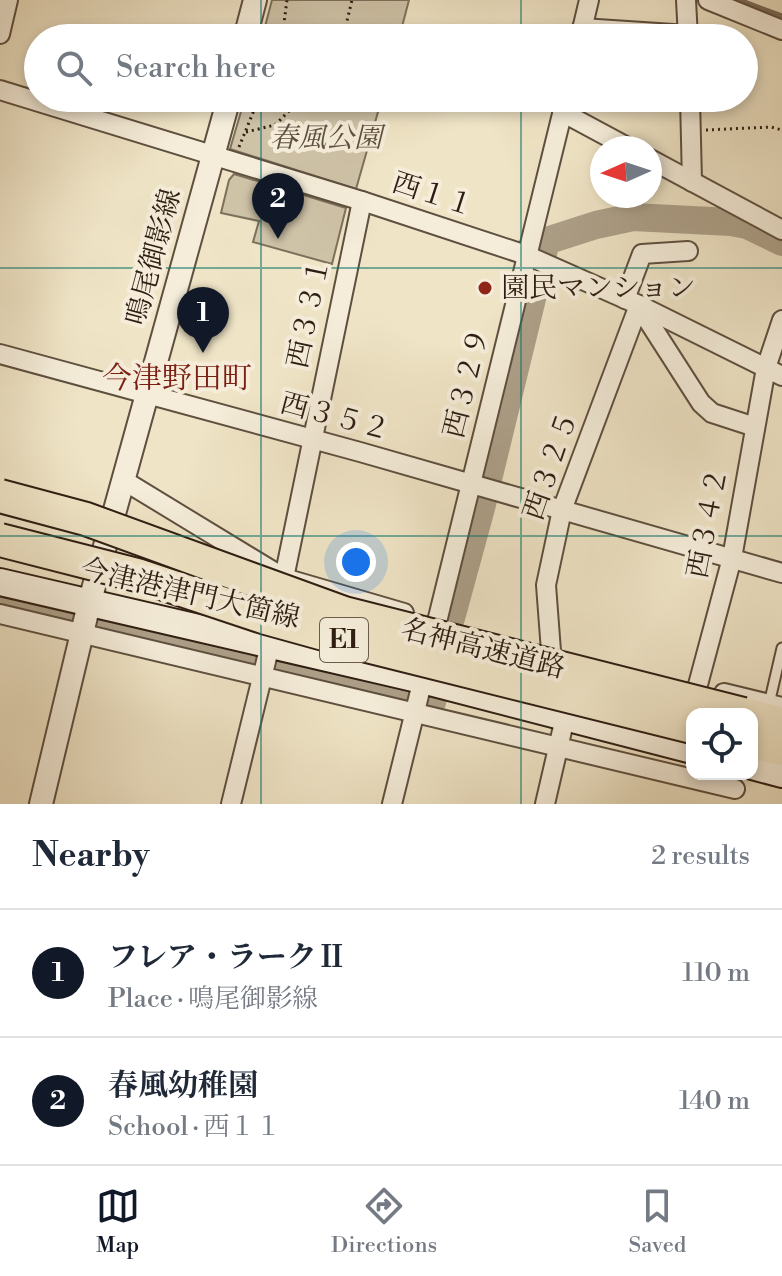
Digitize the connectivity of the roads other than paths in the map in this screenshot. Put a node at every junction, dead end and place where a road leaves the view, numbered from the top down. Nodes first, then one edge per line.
1 (8, 0) edge
2 (255, 0) edge
3 (589, 0) edge
4 (686, 0) edge
5 (708, 0) edge
6 (727, 4) edge
7 (249, 24) edge
8 (583, 24) edge
9 (687, 24) edge
10 (782, 30) edge
11 (0, 34) edge
12 (0, 90) edge
13 (24, 97) edge
14 (71, 112) edge
15 (228, 112) edge
16 (562, 112) edge
17 (575, 112) edge
18 (690, 112) edge
19 (611, 136) edge
20 (223, 159) junction
21 (662, 166) edge
22 (692, 182) junction
23 (362, 201) junction
24 (782, 230) edge
25 (688, 251) dead end
26 (527, 255) junction
27 (632, 302) junction
28 (782, 320) edge
29 (0, 354) edge
30 (774, 372) edge
31 (147, 394) junction
32 (755, 427) junction
33 (311, 439) junction
34 (123, 480) junction
35 (472, 485) junction
36 (0, 496) edge
37 (562, 510) junction
38 (0, 540) edge
39 (732, 558) junction
40 (782, 573) edge
41 (284, 578) junction
42 (0, 582) edge
43 (89, 604) junction
44 (0, 614) edge
45 (437, 622) junction
46 (83, 634) junction
47 (782, 648) edge
48 (551, 651) junction
49 (579, 659) junction
50 (266, 661) junction
51 (696, 687) junction
52 (418, 696) junction
53 (693, 708) edge
54 (766, 713) edge
55 (565, 717) junction
56 (686, 741) edge
57 (686, 741) edge
58 (758, 743) edge
59 (559, 747) junction
60 (782, 749) edge
61 (758, 768) edge
62 (782, 774) edge
63 (735, 789) edge
64 (41, 804) edge
65 (231, 804) edge
66 (392, 804) edge
67 (545, 804) edge

1 - 11 street
2 - 7 street
3 - 8 street
4 - 9 street
5 - 6 street
6 - 10 street
12 - 13 street, 西１１
14 - 20 street, 西１１
15 - 20 street, 鳴尾御影線
16 - 26 street, 西３２９
17 - 19 street
18 - 22 street
20 - 23 street, 西１１
20 - 31 street, 鳴尾御影線
21 - 22 street
22 - 24 street
23 - 26 street, 西１１
23 - 33 street, 西３３１
25 - 27 street, 西３２５
26 - 27 street, 西１１
26 - 35 street, 西３２９
27 - 30 street, 西１１
27 - 32 street
27 - 37 street, 西３２５
28 - 30 street, 西３４２
29 - 31 street, 西３５２
30 - 32 street, 西３４２
31 - 33 street, 西３５２
31 - 34 street, 鳴尾御影線
32 - 39 street, 西３４２
33 - 35 street, 西３５２
33 - 41 street, 西３３１
34 - 41 street
34 - 43 street, 鳴尾御影線
35 - 37 street, 西３５２
35 - 45 street, 西３２９
36 - 54 highway, 名神高速道路 / E1, bridge
37 - 39 street, 西３５２
37 - 48 street, 西３２５
38 - 56 highway, 名神高速道路 / E1, bridge
39 - 40 street, 西３５２
39 - 51 street, 西３４２
41 - 45 street
42 - 43 main road, 今津港津門大箇線
43 - 46 street, 鳴尾御影線
43 - 50 main road, 今津港津門大箇線
44 - 46 street
45 - 48 street
45 - 52 street, 西３２９
46 - 50 street
46 - 64 street, 鳴尾御影線
47 - 54 lane
48 - 49 street
49 - 51 street
49 - 55 street
50 - 52 main road, 今津港津門大箇線
50 - 65 street
51 - 53 street, 西３４２
51 - 54 street
52 - 55 main road, 今津港津門大箇線
52 - 59 street
52 - 66 street, 西３２９
55 - 57 main road, 今津港津門大箇線
55 - 59 street
58 - 60 highway
59 - 63 street
59 - 67 street
61 - 62 main road

